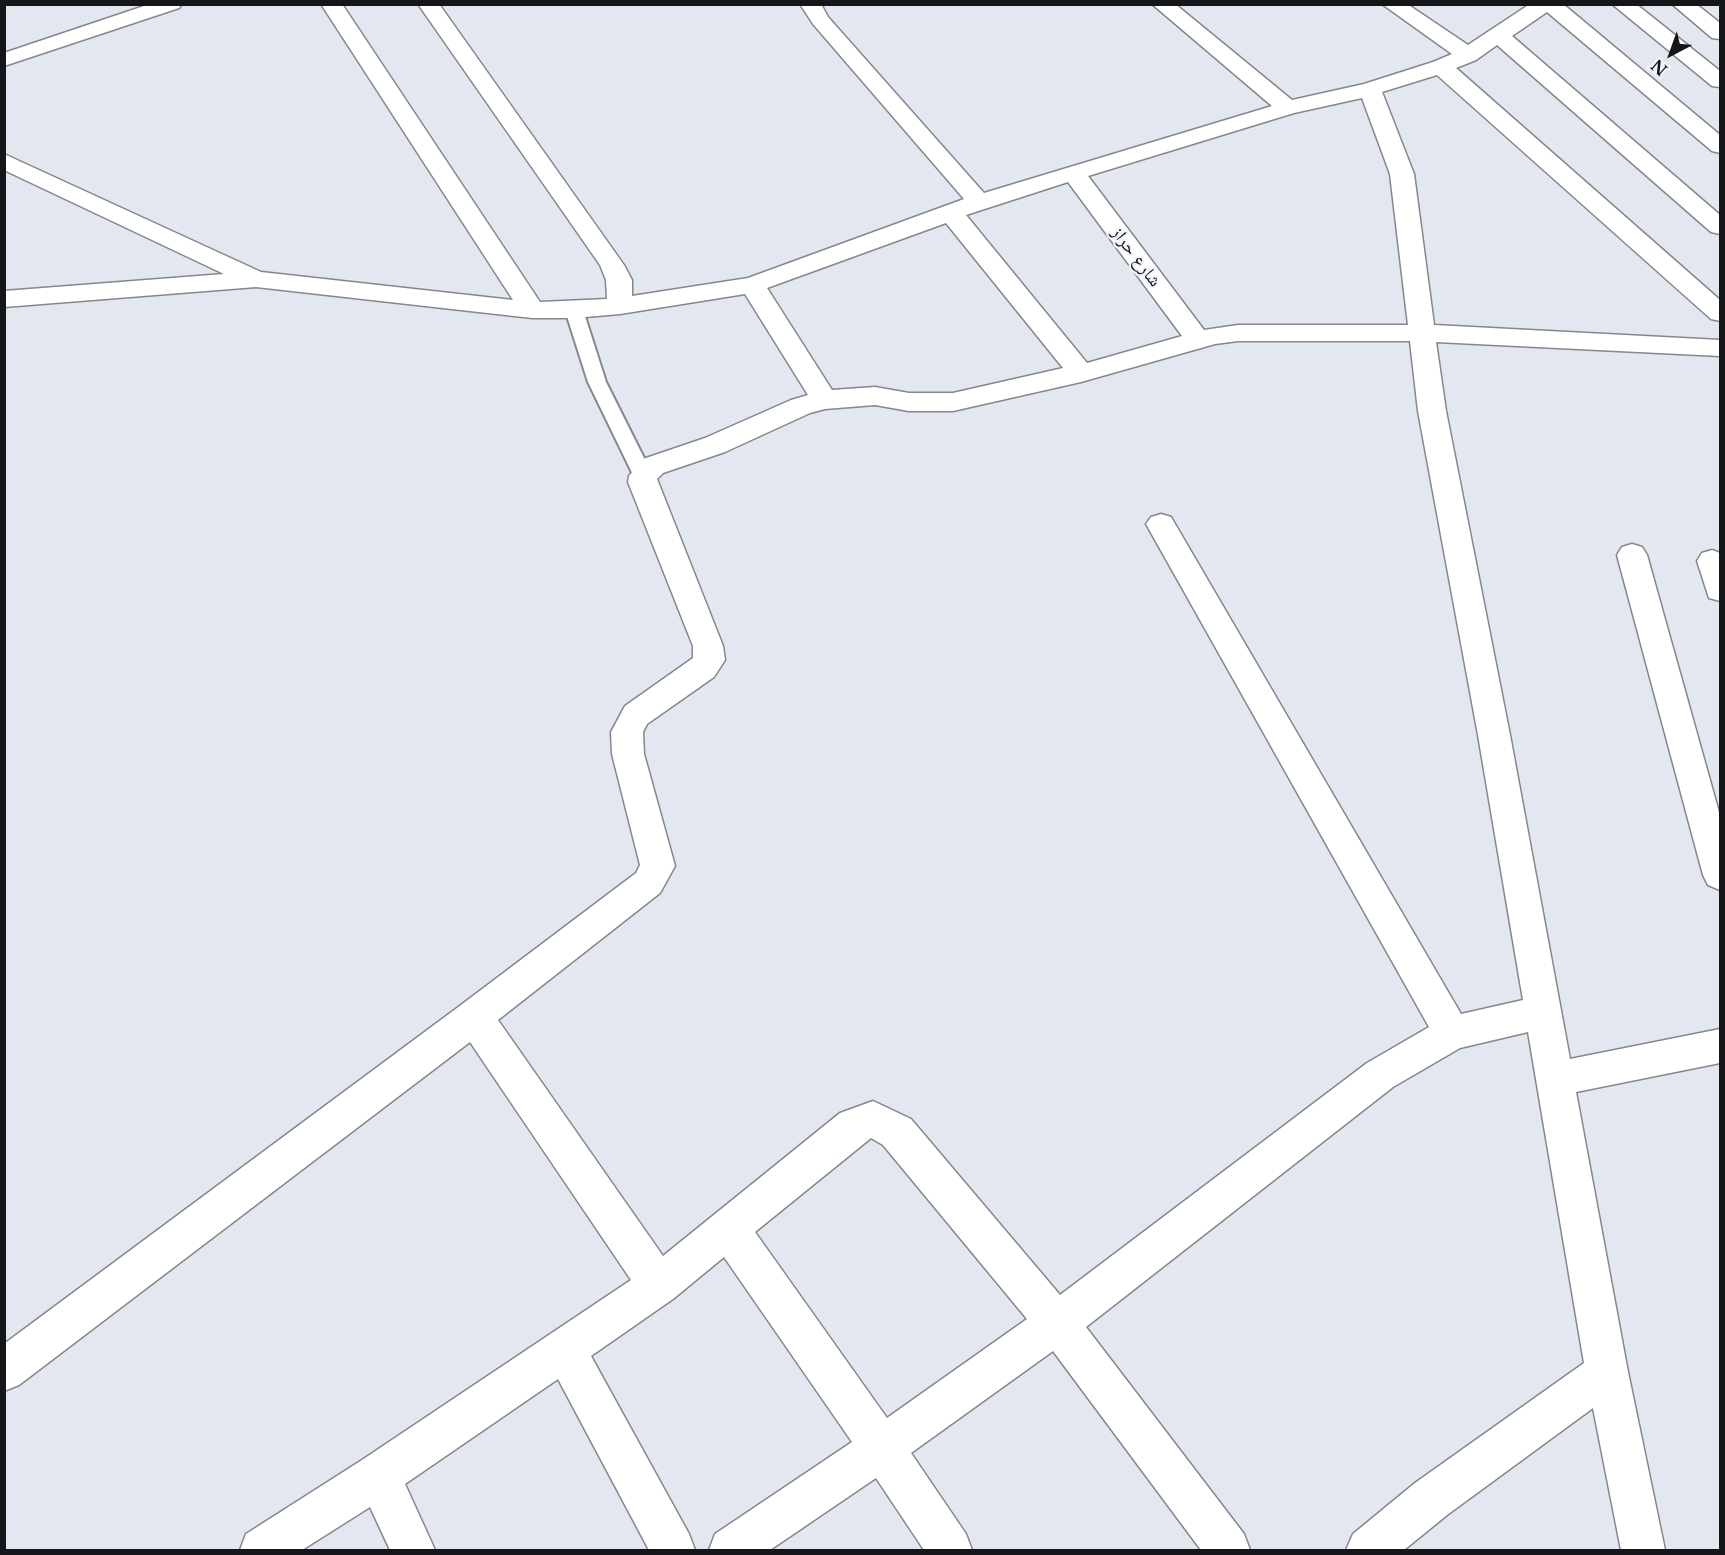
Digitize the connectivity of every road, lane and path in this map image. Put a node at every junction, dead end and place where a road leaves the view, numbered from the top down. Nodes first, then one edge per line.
1 (172, 4) edge
2 (331, 4) edge
3 (428, 4) edge
4 (810, 4) edge
5 (1162, 4) edge
6 (1392, 4) edge
7 (1548, 4) edge
8 (1622, 4) edge
9 (1682, 4) edge
10 (1720, 33) edge
11 (1498, 35) junction
12 (1467, 56) junction
13 (4, 60) edge
14 (1441, 67) junction
15 (1720, 81) edge
16 (1370, 89) junction
17 (1288, 108) junction
18 (1720, 146) edge
19 (4, 161) edge
20 (1073, 173) junction
21 (979, 202) junction
22 (951, 213) junction
23 (1720, 227) edge
24 (256, 279) junction
25 (752, 285) junction
26 (4, 299) edge
27 (620, 306) junction
28 (532, 310) junction
29 (574, 310) junction
30 (1720, 313) edge
31 (1422, 333) junction
32 (1198, 340) junction
33 (1720, 348) edge
34 (1081, 373) junction
35 (825, 400) junction
36 (643, 476) junction
37 (1161, 524) dead end
38 (1632, 555) dead end
39 (1712, 561) dead end
40 (1720, 590) edge
41 (1720, 875) edge
42 (1543, 1012) junction
43 (474, 1017) junction
44 (1452, 1033) junction
45 (1720, 1046) edge
46 (1555, 1079) junction
47 (728, 1228) junction
48 (659, 1285) junction
49 (1057, 1323) junction
50 (564, 1348) junction
51 (4, 1370) edge
52 (1606, 1372) junction
53 (882, 1448) junction
54 (378, 1476) junction
55 (262, 1551) edge
56 (412, 1551) edge
57 (673, 1551) edge
58 (731, 1551) edge
59 (950, 1551) edge
60 (1228, 1551) edge
61 (1369, 1551) edge
62 (1643, 1551) edge

1 - 13 street
2 - 28 street
3 - 27 street
4 - 21 street
5 - 17 street
6 - 12 street
7 - 11 street
7 - 18 street
8 - 15 street
9 - 10 street
11 - 12 street
11 - 23 street
12 - 14 street
14 - 16 street
14 - 30 street
16 - 17 street
16 - 31 street
17 - 20 street
19 - 24 street
20 - 21 street
20 - 32 street, شارع حراز
21 - 22 street
22 - 25 street
22 - 34 street
24 - 26 street
24 - 28 street
25 - 27 street
25 - 35 street
27 - 29 street
28 - 29 street
29 - 36 lane
31 - 32 street
31 - 33 street
31 - 42 street
32 - 34 street
34 - 35 street
35 - 36 street
36 - 43 street
37 - 44 street
38 - 41 street
39 - 40 street
42 - 44 street
42 - 46 street
43 - 48 street
43 - 51 street
44 - 49 street
45 - 46 street
46 - 52 street
47 - 48 street
47 - 49 street
47 - 53 street
48 - 50 street
49 - 53 street
49 - 60 street
50 - 54 street
50 - 57 street
52 - 61 street
52 - 62 street
53 - 58 street
53 - 59 street
54 - 55 street
54 - 56 street

